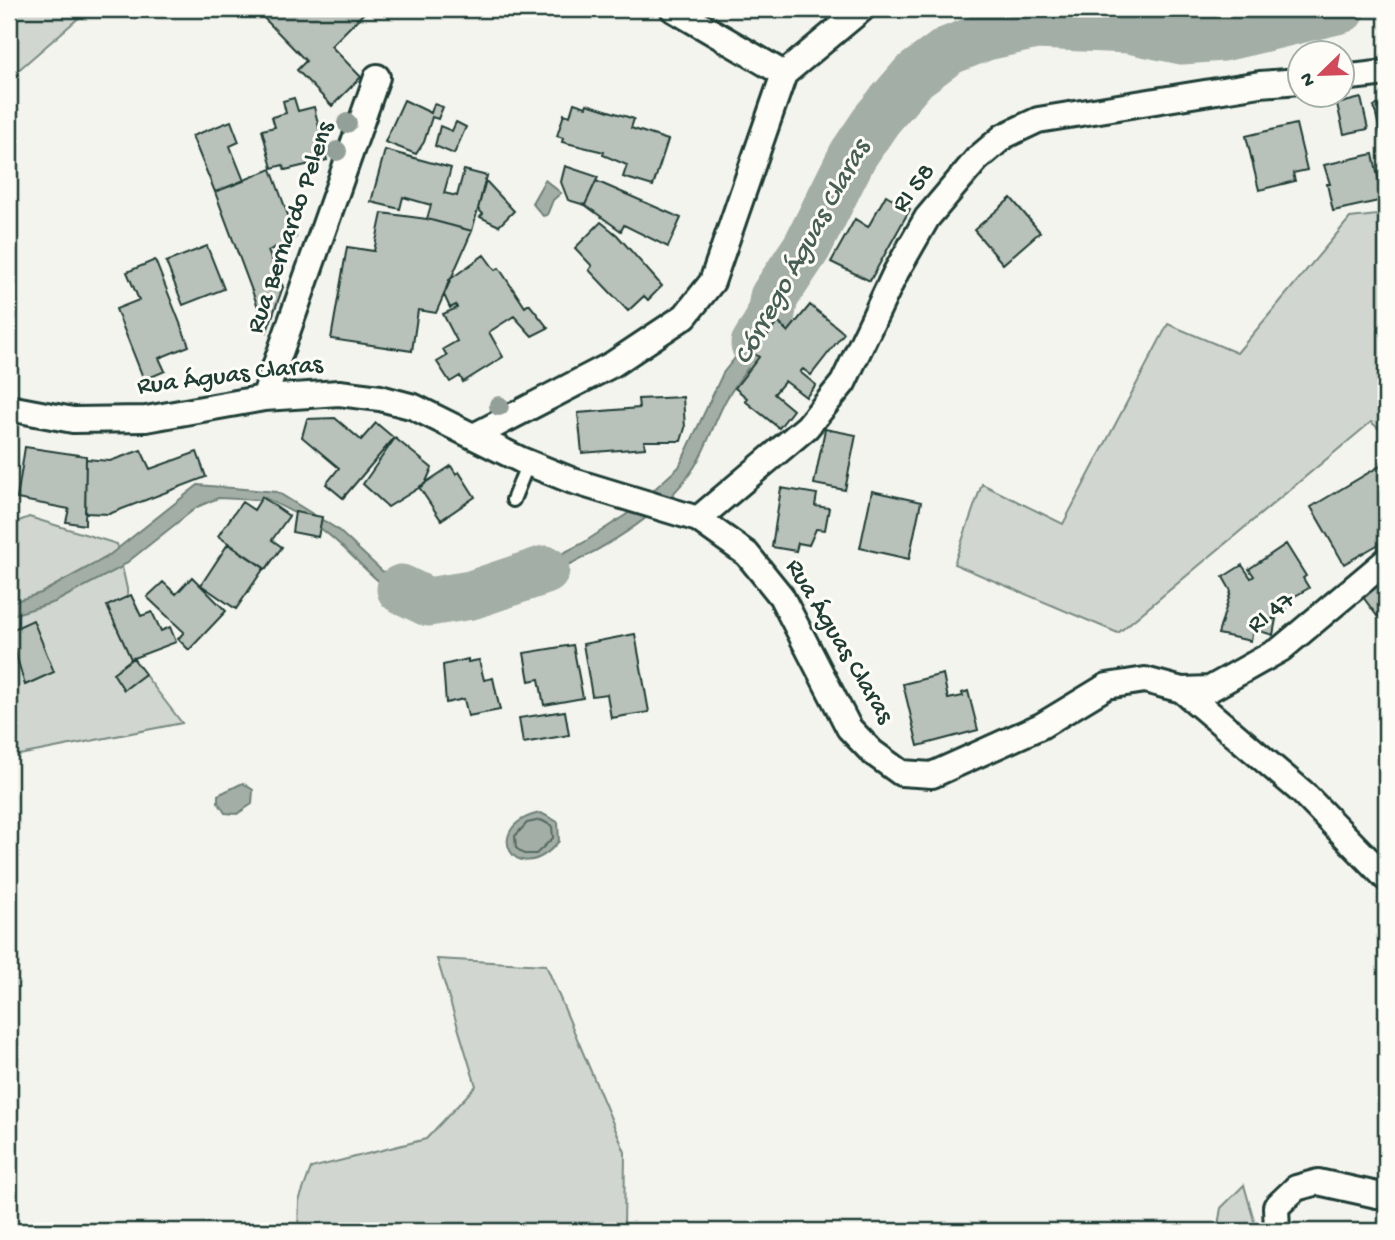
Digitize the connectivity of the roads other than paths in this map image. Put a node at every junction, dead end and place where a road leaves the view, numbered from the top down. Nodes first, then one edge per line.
1 (673, 9) edge
2 (862, 9) edge
3 (1386, 73) edge
4 (784, 74) junction
5 (1356, 76) edge
6 (377, 78) dead end
7 (1286, 82) edge
8 (264, 398) junction
9 (9, 408) edge
10 (474, 436) junction
11 (528, 463) junction
12 (513, 499) dead end
13 (698, 519) junction
14 (1386, 561) edge
15 (1182, 690) junction
16 (1386, 878) edge
17 (1386, 1193) edge
18 (1277, 1231) edge

1 - 4 street
2 - 4 street
3 - 5 street
4 - 10 street
6 - 8 street, Rua Bernardo Pelens
7 - 13 street, RI 58
8 - 9 street, Rua Águas Claras
8 - 10 street, Rua Águas Claras
10 - 11 street, Rua Águas Claras
11 - 12 lane
11 - 13 street, Rua Águas Claras
13 - 15 street, Rua Águas Claras
14 - 15 street, RI 47
15 - 16 street, Rua Águas Claras
17 - 18 street

